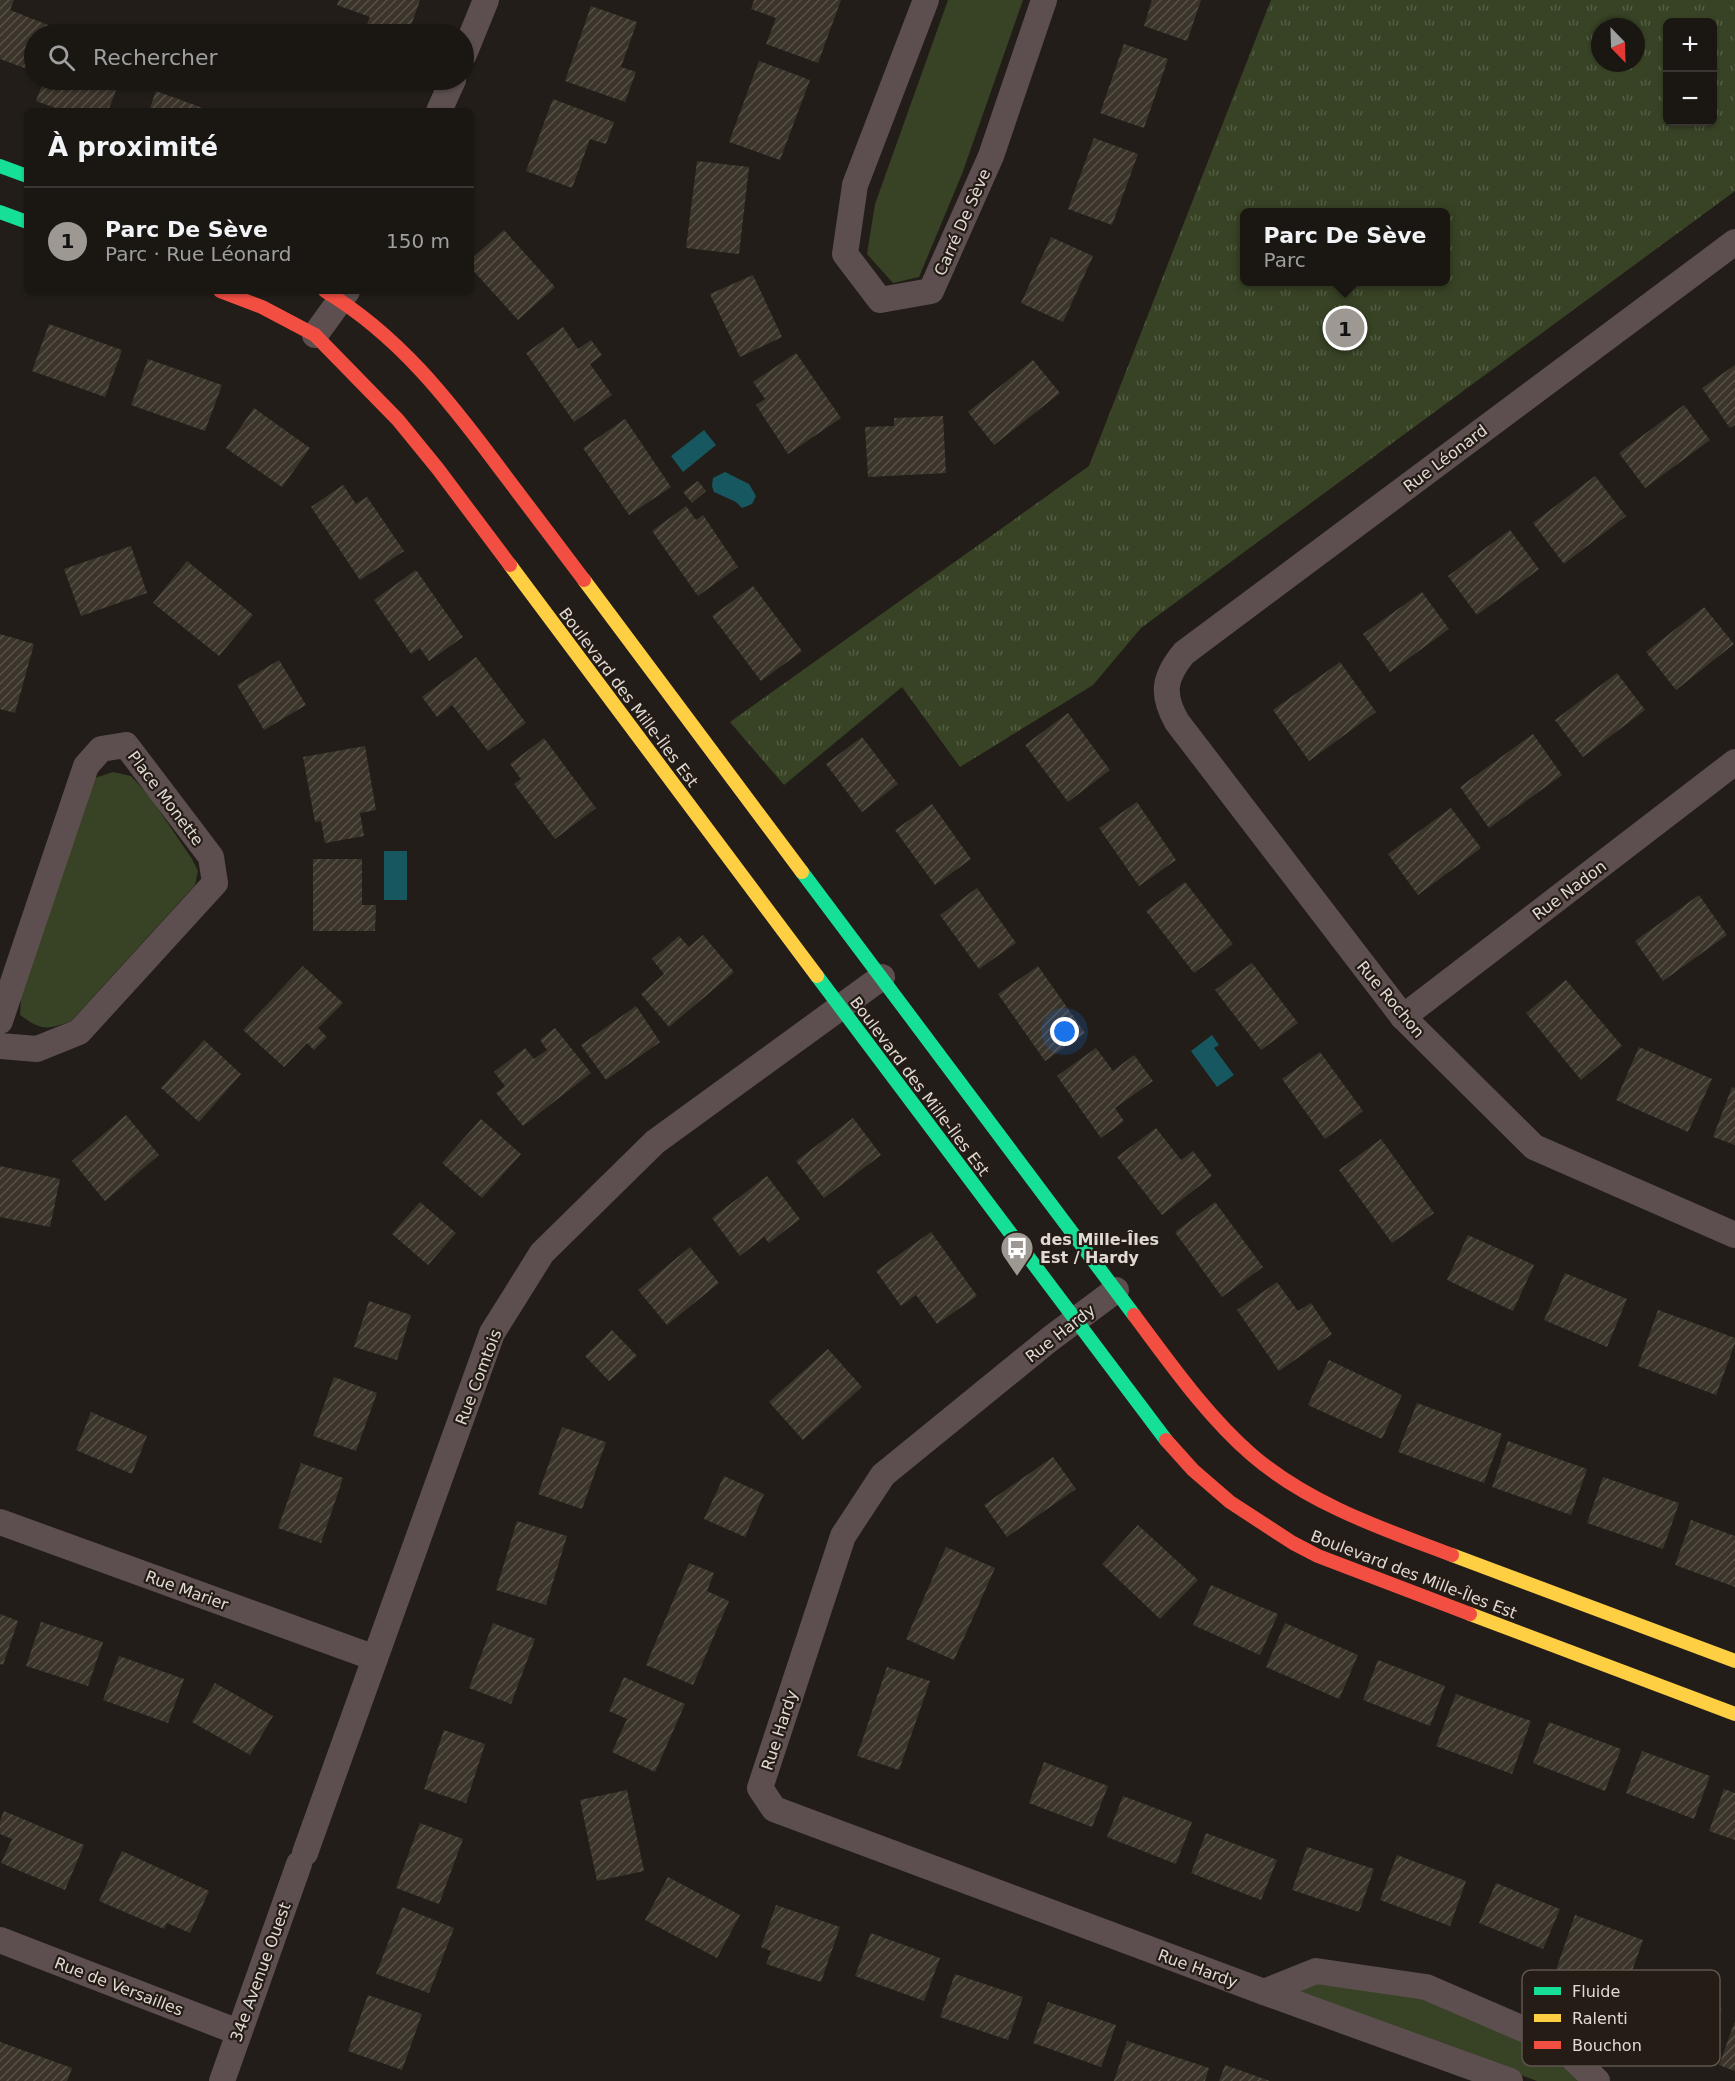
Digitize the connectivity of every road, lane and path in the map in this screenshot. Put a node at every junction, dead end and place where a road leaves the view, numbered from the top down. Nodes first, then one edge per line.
1 (486, 0) edge
2 (926, 0) edge
3 (1044, 0) edge
4 (474, 29) edge
5 (449, 90) edge
6 (441, 108) edge
7 (0, 166) edge
8 (24, 175) edge
9 (0, 212) edge
10 (24, 221) edge
11 (1735, 242) edge
12 (227, 294) edge
13 (337, 294) edge
14 (315, 335) junction
15 (1167, 685) joint
16 (1735, 762) edge
17 (882, 977) junction
18 (841, 1008) junction
19 (1403, 1017) junction
20 (0, 1021) edge
21 (0, 1046) edge
22 (1735, 1235) edge
23 (1116, 1290) junction
24 (1075, 1320) junction
25 (0, 1522) edge
26 (375, 1658) junction
27 (1735, 1661) edge
28 (1735, 1714) edge
29 (302, 1858) joint
30 (0, 1940) edge
31 (1264, 1992) junction
32 (1522, 2028) edge
33 (238, 2032) junction
34 (1581, 2066) edge
35 (222, 2081) edge
36 (1510, 2081) edge
37 (1597, 2081) edge

1 - 4 street
2 - 3 street, Carré De Sève
5 - 6 street
7 - 8 street
9 - 10 street
11 - 15 street, Rue Léonard
12 - 14 street, Boulevard des Mille-Îles Est
13 - 14 street
13 - 17 street, Boulevard des Mille-Îles Est
14 - 18 street, Boulevard des Mille-Îles Est
15 - 19 street, Rue Rochon
16 - 19 street, Rue Nadon
17 - 18 street, Rue Comtois
17 - 23 street, Boulevard des Mille-Îles Est
18 - 24 street, Boulevard des Mille-Îles Est
18 - 26 street, Rue Comtois
19 - 22 street, Rue Rochon
20 - 21 street, Place Monette
23 - 24 street, Rue Hardy
23 - 27 street, Boulevard des Mille-Îles Est
24 - 28 street, Boulevard des Mille-Îles Est
24 - 31 street, Rue Hardy
25 - 26 street, Rue Marier
26 - 29 street, Rue Comtois
29 - 33 street, 34e Avenue Ouest
30 - 33 street, Rue de Versailles
31 - 32 street
31 - 36 street, Rue Hardy
33 - 35 street, 34e Avenue Ouest
34 - 37 street

